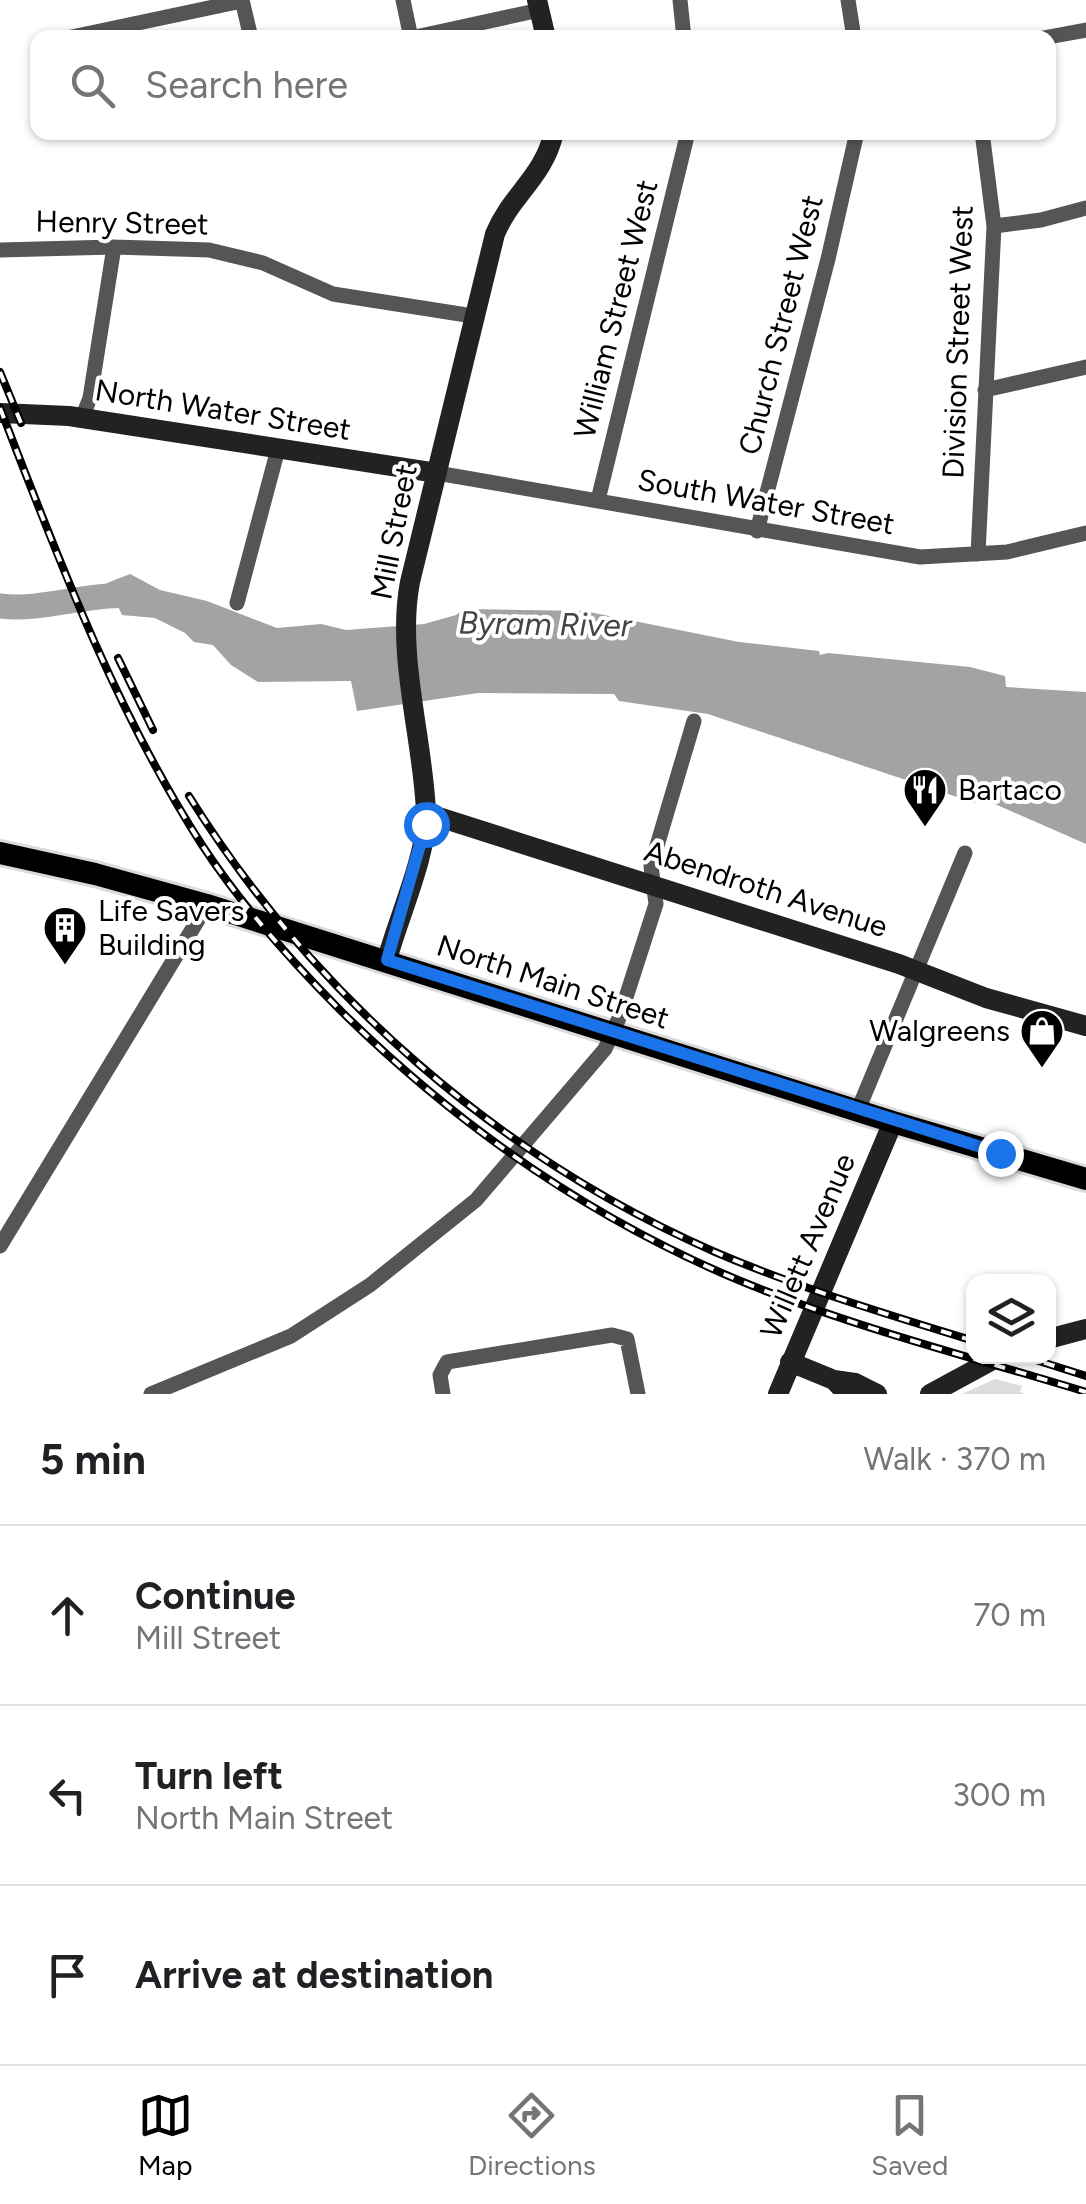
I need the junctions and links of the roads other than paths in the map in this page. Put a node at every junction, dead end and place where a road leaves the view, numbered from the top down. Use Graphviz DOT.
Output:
graph roads {
  1 [pos="242,0"];
  2 [pos="404,0"];
  3 [pos="680,0"];
  4 [pos="848,0"];
  5 [pos="539,5"];
  6 [pos="103,30"];
  7 [pos="249,30"];
  8 [pos="410,30"];
  9 [pos="442,30"];
  10 [pos="544,30"];
  11 [pos="683,30"];
  12 [pos="853,30"];
  13 [pos="1086,30"];
  14 [pos="1056,36"];
  15 [pos="551,140"];
  16 [pos="686,140"];
  17 [pos="855,140"];
  18 [pos="983,140"];
  19 [pos="1086,208"];
  20 [pos="994,226"];
  21 [pos="114,247"];
  22 [pos="0,250"];
  23 [pos="473,316"];
  24 [pos="1086,366"];
  25 [pos="985,390"];
  26 [pos="0,413"];
  27 [pos="82,418"];
  28 [pos="278,449"];
  29 [pos="436,473"];
  30 [pos="598,500"];
  31 [pos="757,531"];
  32 [pos="1086,533"];
  33 [pos="978,554"];
  34 [pos="237,604"];
  35 [pos="694,721"];
  36 [pos="426,813"];
  37 [pos="0,853"];
  38 [pos="965,853"];
  39 [pos="654,885"];
  40 [pos="206,905"];
  41 [pos="387,960"];
  42 [pos="918,970"];
  43 [pos="1086,1026"];
  44 [pos="613,1032"];
  45 [pos="858,1110"];
  46 [pos="893,1122"];
  47 [pos="1086,1179"];
  48 [pos="0,1246"];
  49 [pos="1086,1329"];
  50 [pos="1056,1337"];
  51 [pos="790,1362"];
  52 [pos="985,1364"];
  53 [pos="840,1387"];
  54 [pos="151,1394"];
  55 [pos="443,1394"];
  56 [pos="638,1394"];
  57 [pos="778,1394"];
  58 [pos="877,1394"];
  59 [pos="930,1394"];
  1 -- 6 [label="street"];
  1 -- 7 [label="street"];
  2 -- 8 [label="street"];
  3 -- 11 [label="street"];
  4 -- 12 [label="street"];
  5 -- 9 [label="street"];
  5 -- 10 [label="street"];
  13 -- 14 [label="street"];
  15 -- 23 [label="street, Mill Street"];
  16 -- 30 [label="street, William Street West"];
  17 -- 31 [label="street, Church Street West"];
  18 -- 20 [label="street, Division Street West"];
  19 -- 20 [label="street"];
  20 -- 25 [label="street, Division Street West"];
  21 -- 22 [label="street, Henry Street"];
  21 -- 23 [label="street, Henry Street"];
  21 -- 27 [label="street"];
  23 -- 29 [label="street, Mill Street"];
  24 -- 25 [label="street"];
  25 -- 33 [label="street, Division Street West"];
  26 -- 27 [label="street, North Water Street"];
  27 -- 28 [label="street, North Water Street"];
  28 -- 29 [label="street, North Water Street"];
  28 -- 34 [label="street"];
  29 -- 30 [label="street, South Water Street"];
  29 -- 36 [label="street, Mill Street"];
  30 -- 31 [label="street, South Water Street"];
  31 -- 33 [label="street, South Water Street"];
  32 -- 33 [label="street, South Water Street"];
  35 -- 39 [label="street"];
  36 -- 39 [label="street, Abendroth Avenue"];
  36 -- 41 [label="street, Mill Street"];
  37 -- 40 [label="main road, North Main Street"];
  38 -- 42 [label="street"];
  39 -- 42 [label="street, Abendroth Avenue"];
  39 -- 44 [label="street"];
  40 -- 41 [label="main road, North Main Street"];
  40 -- 48 [label="street"];
  41 -- 44 [label="main road, North Main Street"];
  42 -- 43 [label="street, Abendroth Avenue"];
  42 -- 45 [label="street"];
  44 -- 45 [label="main road, North Main Street"];
  44 -- 54 [label="street"];
  45 -- 46 [label="main road, North Main Street"];
  46 -- 47 [label="main road, North Main Street"];
  46 -- 51 [label="street, Willett Avenue"];
  49 -- 50 [label="street"];
  51 -- 53 [label="street"];
  51 -- 57 [label="street, Willett Avenue"];
  52 -- 59 [label="street"];
  53 -- 58 [label="street"];
  55 -- 56 [label="street"];
}
